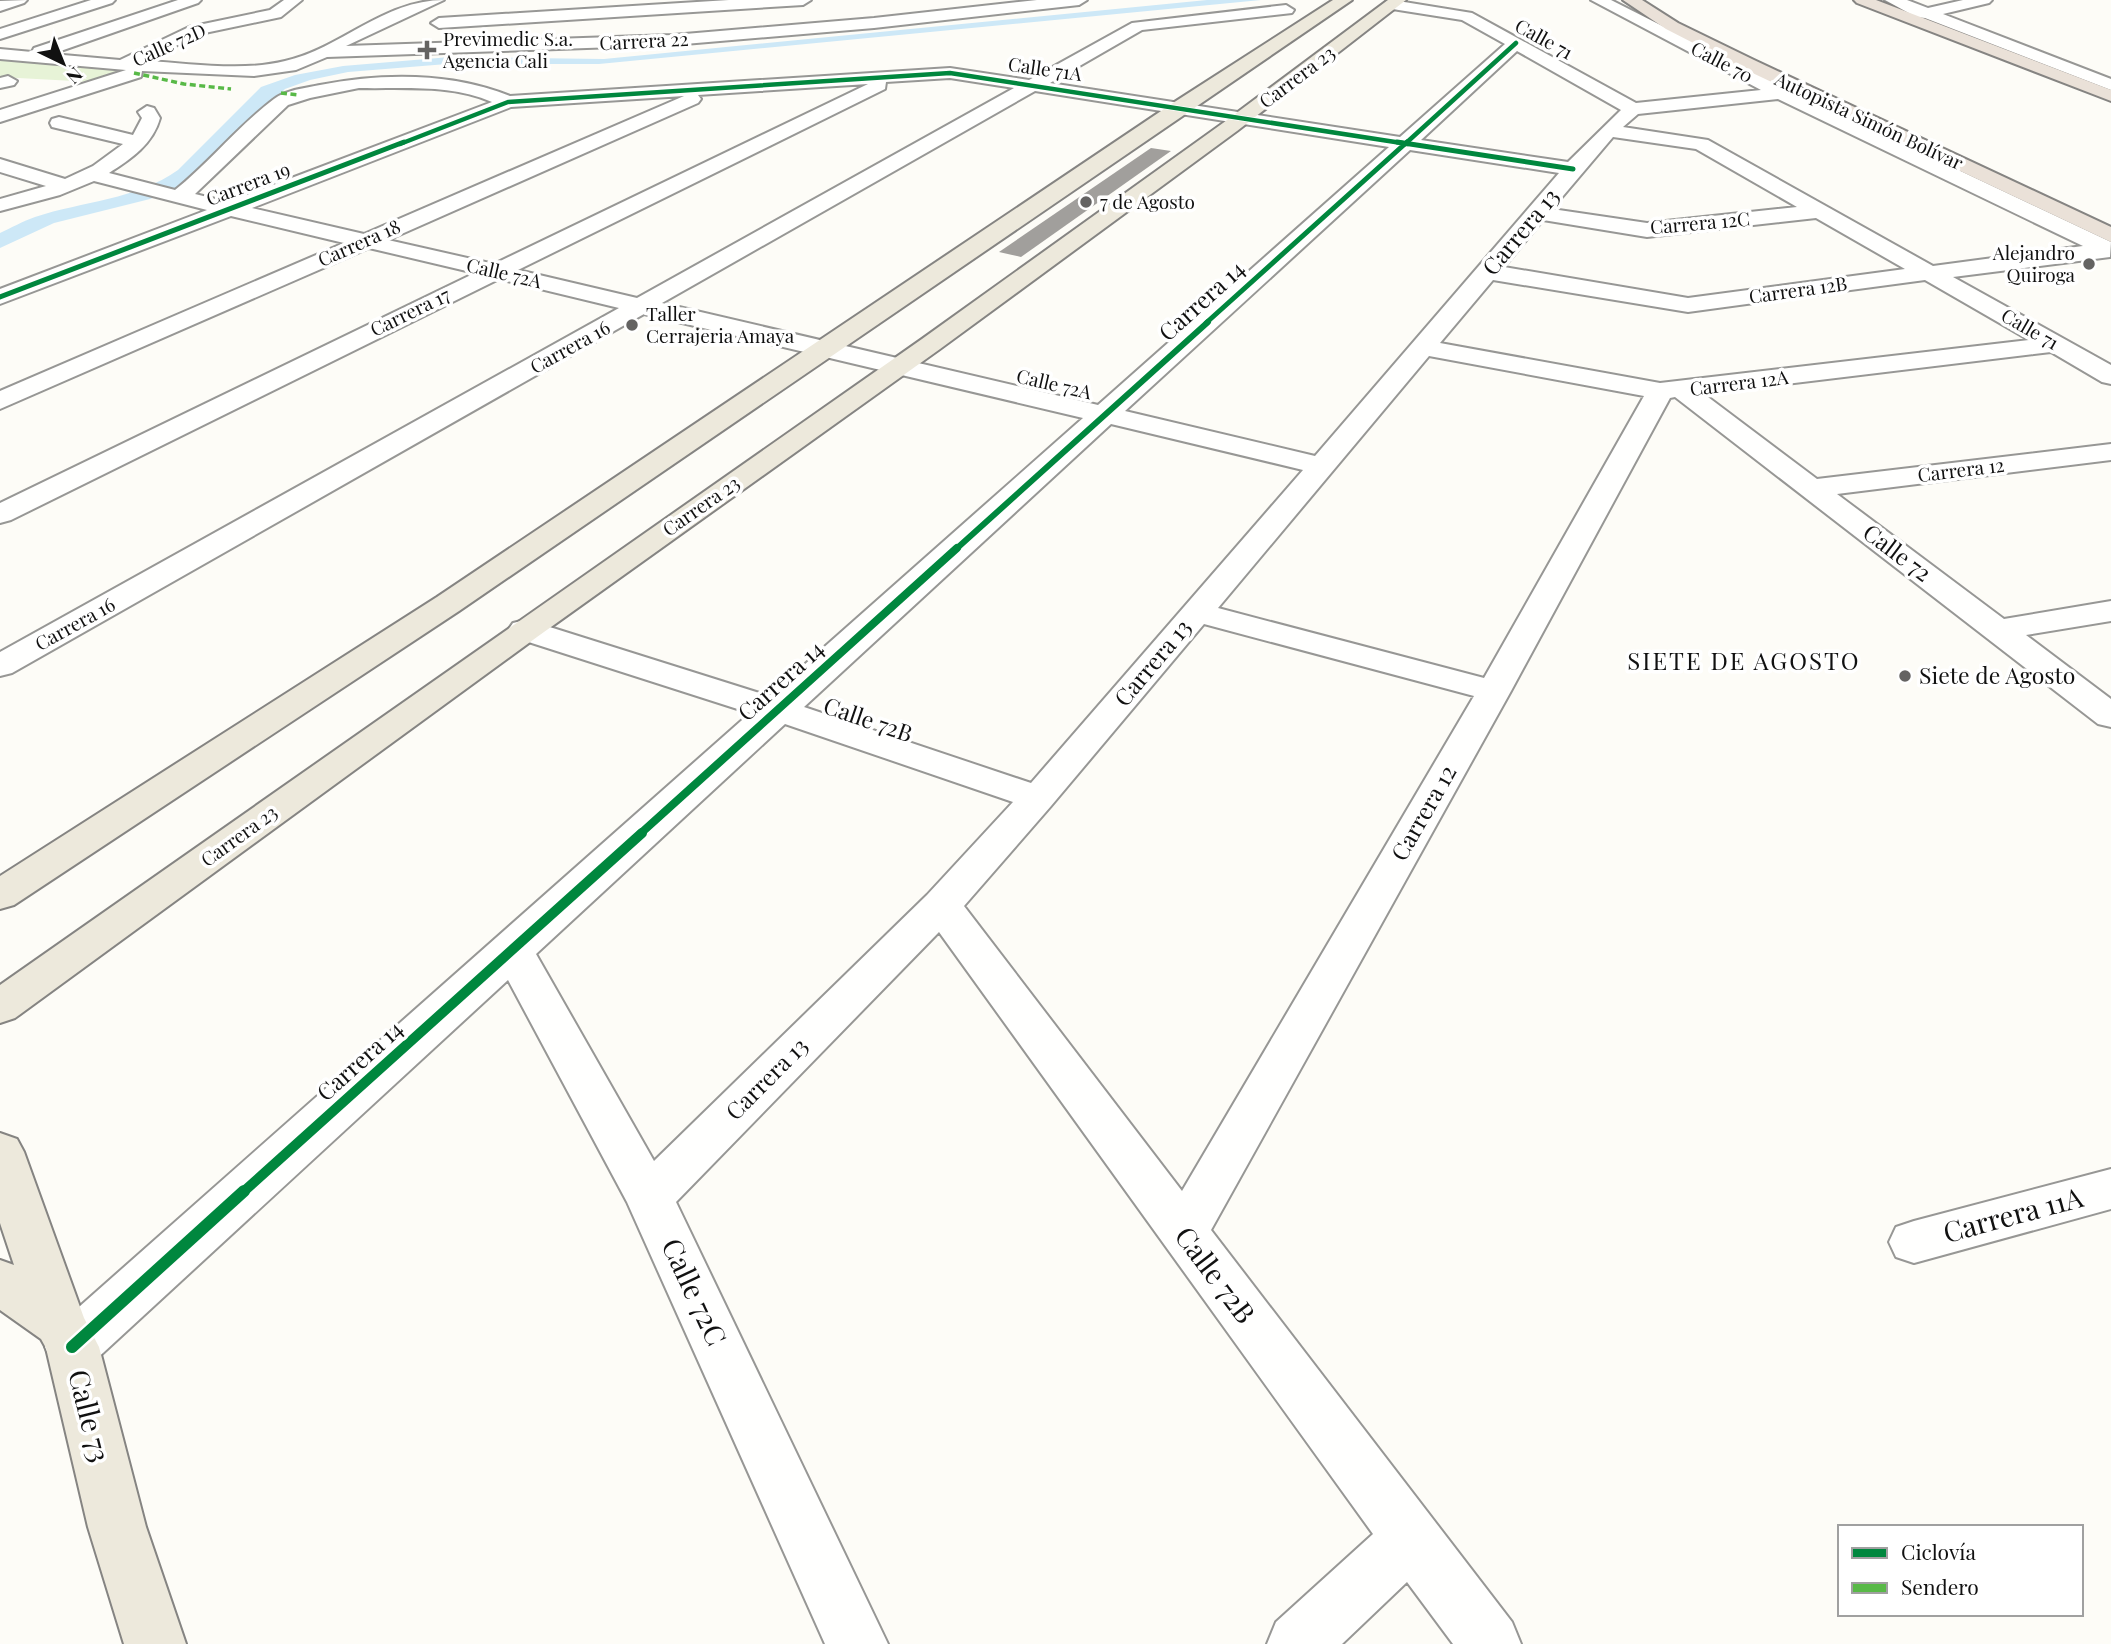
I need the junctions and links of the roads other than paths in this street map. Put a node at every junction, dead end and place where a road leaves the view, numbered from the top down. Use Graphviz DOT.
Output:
graph roads {
  1 [pos="19,0"];
  2 [pos="107,0"];
  3 [pos="193,0"];
  4 [pos="294,0"];
  5 [pos="436,0"];
  6 [pos="803,0"];
  7 [pos="1079,0"];
  8 [pos="1344,0"];
  9 [pos="1599,0"];
  10 [pos="1630,0"];
  11 [pos="1862,0"];
  12 [pos="1893,0"];
  13 [pos="1984,0"];
  14 [pos="1395,3"];
  15 [pos="0,6"];
  16 [pos="863,8"];
  17 [pos="1286,10"];
  18 [pos="1927,14"];
  19 [pos="1902,16"];
  20 [pos="874,23"];
  21 [pos="367,28"];
  22 [pos="0,34"];
  23 [pos="1516,43"];
  24 [pos="1703,47"];
  25 [pos="324,52"];
  26 [pos="0,54"];
  27 [pos="25,57"];
  28 [pos="123,65"];
  29 [pos="155,67"];
  30 [pos="897,76"];
  31 [pos="44,84"];
  32 [pos="1036,85"];
  33 [pos="2111,85"];
  34 [pos="91,87"];
  35 [pos="719,87"];
  36 [pos="1782,93"];
  37 [pos="2111,96"];
  38 [pos="508,102"];
  39 [pos="1180,107"];
  40 [pos="1633,109"];
  41 [pos="147,111"];
  42 [pos="90,113"];
  43 [pos="0,116"];
  44 [pos="1244,117"];
  45 [pos="59,123"];
  46 [pos="36,131"];
  47 [pos="1608,131"];
  48 [pos="138,142"];
  49 [pos="1406,142"];
  50 [pos="0,165"];
  51 [pos="1573,169"];
  52 [pos="94,175"];
  53 [pos="67,186"];
  54 [pos="176,195"];
  55 [pos="0,205"];
  56 [pos="232,209"];
  57 [pos="1820,211"];
  58 [pos="1538,213"];
  59 [pos="366,240"];
  60 [pos="2110,245"];
  61 [pos="495,271"];
  62 [pos="1927,271"];
  63 [pos="1489,272"];
  64 [pos="0,297"];
  65 [pos="643,306"];
  66 [pos="2056,344"];
  67 [pos="1424,348"];
  68 [pos="826,349"];
  69 [pos="900,366"];
  70 [pos="2111,376"];
  71 [pos="1671,391"];
  72 [pos="0,401"];
  73 [pos="1105,414"];
  74 [pos="2111,452"];
  75 [pos="1323,466"];
  76 [pos="1811,488"];
  77 [pos="0,514"];
  78 [pos="2111,611"];
  79 [pos="1196,612"];
  80 [pos="525,630"];
  81 [pos="1998,630"];
  82 [pos="0,666"];
  83 [pos="1494,691"];
  84 [pos="778,710"];
  85 [pos="2111,716"];
  86 [pos="1038,798"];
  87 [pos="0,895"];
  88 [pos="941,905"];
  89 [pos="512,949"];
  90 [pos="0,1007"];
  91 [pos="0,1152"];
  92 [pos="2111,1189"];
  93 [pos="649,1197"];
  94 [pos="1184,1232"];
  95 [pos="1914,1242"];
  96 [pos="38,1312"];
  97 [pos="1411,1538"];
  98 [pos="155,1644"];
  99 [pos="857,1644"];
  100 [pos="1298,1644"];
  101 [pos="1490,1644"];
  1 -- 15 [label="street"];
  2 -- 22 [label="street"];
  3 -- 27 [label="street"];
  4 -- 28 [label="street, Calle 72D"];
  5 -- 21 [label="street"];
  6 -- 21 [label="street"];
  7 -- 20 [label="street, Carrera 22"];
  8 -- 39 [label="main road, Carrera 23"];
  9 -- 24 [label="street, Calle 70"];
  10 -- 24 [label="highway"];
  11 -- 19 [label="highway"];
  12 -- 18 [label="street"];
  13 -- 18 [label="street"];
  14 -- 23 [label="street, Calle 71"];
  14 -- 44 [label="main road, Carrera 23"];
  16 -- 20 [label="street"];
  17 -- 32 [label="street, Carrera 16"];
  18 -- 19 [label="street"];
  18 -- 33 [label="street"];
  19 -- 37 [label="highway"];
  20 -- 25 [label="street, Carrera 22"];
  21 -- 25 [label="street"];
  23 -- 40 [label="street, Calle 71"];
  23 -- 49 [label="street, Carrera 14"];
  24 -- 36 [label="street, Calle 70"];
  24 -- 60 [label="highway, Autopista Simón Bolívar"];
  25 -- 29 [label="street, Carrera 22"];
  26 -- 27 [label="street, Carrera 22"];
  27 -- 28 [label="street, Carrera 22"];
  28 -- 29 [label="street, Carrera 22"];
  29 -- 34 [label="street"];
  30 -- 32 [label="street, Calle 71A"];
  30 -- 35 [label="street, Calle 71A"];
  30 -- 61 [label="street, Carrera 17"];
  31 -- 34 [label="street"];
  32 -- 39 [label="street, Calle 71A"];
  32 -- 65 [label="street, Carrera 16"];
  34 -- 43 [label="street"];
  35 -- 38 [label="street, Calle 71A"];
  35 -- 59 [label="street, Carrera 18"];
  36 -- 40 [label="street"];
  36 -- 60 [label="street, Calle 70"];
  38 -- 54 [label="street"];
  38 -- 56 [label="street, Carrera 19"];
  39 -- 44 [label="street, Calle 71A"];
  39 -- 68 [label="main road, Carrera 23"];
  40 -- 47 [label="street, Carrera 13"];
  41 -- 48 [label="street"];
  42 -- 45 [label="street"];
  44 -- 49 [label="street, Calle 71A"];
  44 -- 69 [label="main road, Carrera 23"];
  45 -- 46 [label="street"];
  45 -- 48 [label="street"];
  47 -- 51 [label="street, Carrera 13"];
  47 -- 57 [label="street, Calle 71"];
  48 -- 52 [label="street"];
  49 -- 51 [label="street, Calle 71A"];
  49 -- 73 [label="street, Carrera 14"];
  50 -- 53 [label="street"];
  51 -- 58 [label="street, Carrera 13"];
  52 -- 53 [label="street"];
  52 -- 54 [label="street, Calle 72A"];
  53 -- 55 [label="street"];
  54 -- 56 [label="street, Calle 72A"];
  56 -- 59 [label="street, Calle 72A"];
  56 -- 64 [label="street, Carrera 19"];
  57 -- 58 [label="street, Carrera 12C"];
  57 -- 62 [label="street, Calle 71"];
  58 -- 63 [label="street, Carrera 13"];
  59 -- 61 [label="street, Calle 72A"];
  59 -- 72 [label="street, Carrera 18"];
  60 -- 62 [label="street, Carrera 12B"];
  61 -- 65 [label="street, Calle 72A"];
  61 -- 77 [label="street, Carrera 17"];
  62 -- 63 [label="street, Carrera 12B"];
  62 -- 66 [label="street, Calle 71"];
  63 -- 67 [label="street, Carrera 13"];
  65 -- 68 [label="street, Calle 72A"];
  65 -- 82 [label="street, Carrera 16"];
  66 -- 70 [label="street, Calle 71"];
  66 -- 71 [label="street, Carrera 12A"];
  67 -- 71 [label="street, Carrera 12A"];
  67 -- 75 [label="street, Carrera 13"];
  68 -- 69 [label="street, Calle 72A"];
  68 -- 87 [label="main road, Carrera 23"];
  69 -- 73 [label="street, Calle 72A"];
  69 -- 80 [label="main road, Carrera 23"];
  71 -- 76 [label="street, Calle 72"];
  71 -- 83 [label="street, Carrera 12"];
  73 -- 75 [label="street, Calle 72A"];
  73 -- 84 [label="street, Carrera 14"];
  74 -- 76 [label="street, Carrera 12"];
  75 -- 79 [label="street, Carrera 13"];
  76 -- 81 [label="street, Calle 72"];
  78 -- 81 [label="street"];
  79 -- 83 [label="street"];
  79 -- 86 [label="street, Carrera 13"];
  80 -- 84 [label="street, Calle 72B"];
  80 -- 90 [label="main road, Carrera 23"];
  81 -- 85 [label="street, Calle 72"];
  83 -- 94 [label="street, Carrera 12"];
  84 -- 86 [label="street, Calle 72B"];
  84 -- 89 [label="street, Carrera 14"];
  86 -- 88 [label="street, Carrera 13"];
  88 -- 93 [label="street, Carrera 13"];
  88 -- 94 [label="street, Calle 72B"];
  89 -- 93 [label="street, Calle 72C"];
  89 -- 96 [label="street, Carrera 14"];
  91 -- 96 [label="main road, Calle 73"];
  92 -- 95 [label="street, Carrera 11A"];
  93 -- 99 [label="street, Calle 72C"];
  94 -- 97 [label="street, Calle 72B"];
  96 -- 98 [label="main road, Calle 73"];
  97 -- 100 [label="street"];
  97 -- 101 [label="street, Calle 72B"];
}
